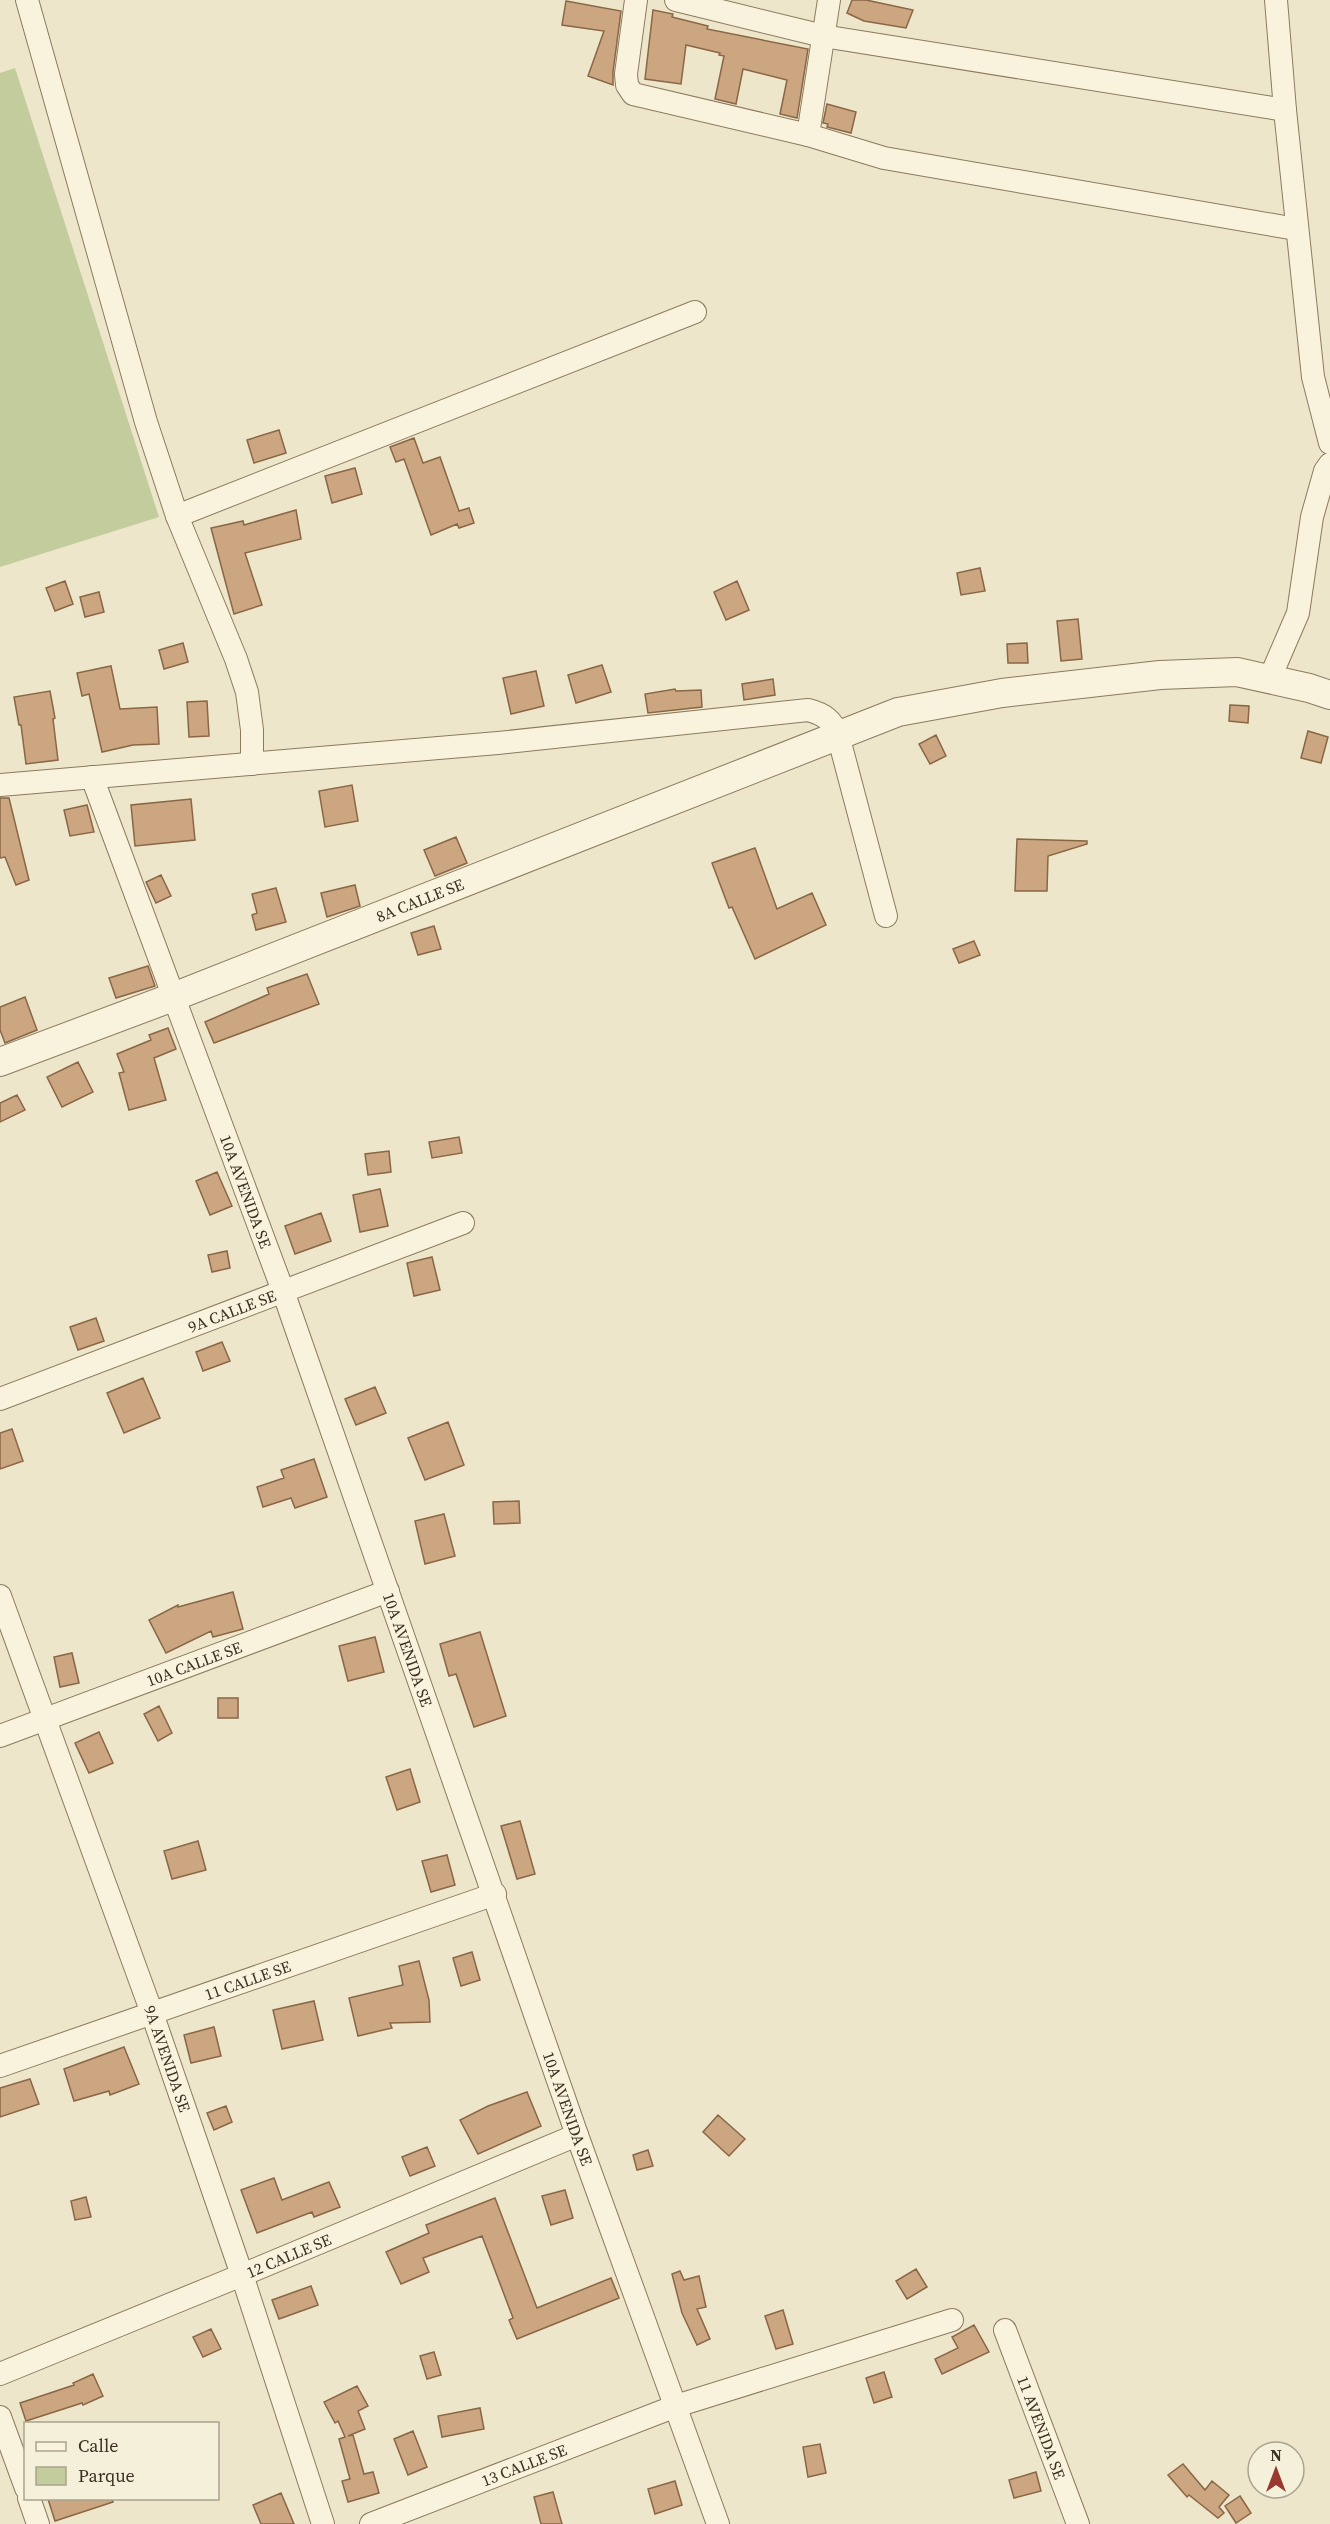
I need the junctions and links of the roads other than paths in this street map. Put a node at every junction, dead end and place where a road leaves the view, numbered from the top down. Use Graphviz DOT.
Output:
graph roads {
  1 [pos="27,0"];
  2 [pos="636,0"];
  3 [pos="676,0"];
  4 [pos="829,0"];
  5 [pos="1276,0"];
  6 [pos="824,36"];
  7 [pos="1285,110"];
  8 [pos="808,135"];
  9 [pos="1296,229"];
  10 [pos="695,312"];
  11 [pos="1330,443"];
  12 [pos="1330,464"];
  13 [pos="177,516"];
  14 [pos="1270,678"];
  15 [pos="1330,695"];
  16 [pos="838,735"];
  17 [pos="252,764"];
  18 [pos="92,777"];
  19 [pos="0,785"];
  20 [pos="886,916"];
  21 [pos="173,997"];
  22 [pos="0,1062"];
  23 [pos="464,1223"];
  24 [pos="283,1291"];
  25 [pos="0,1399"];
  26 [pos="388,1591"];
  27 [pos="0,1596"];
  28 [pos="45,1719"];
  29 [pos="0,1736"];
  30 [pos="495,1894"];
  31 [pos="152,2013"];
  32 [pos="0,2066"];
  33 [pos="577,2135"];
  34 [pos="242,2275"];
  35 [pos="952,2320"];
  36 [pos="1005,2330"];
  37 [pos="0,2374"];
  38 [pos="676,2406"];
  39 [pos="0,2417"];
  40 [pos="24,2483"];
  41 [pos="29,2500"];
  42 [pos="38,2524"];
  43 [pos="323,2524"];
  44 [pos="371,2524"];
  45 [pos="718,2524"];
  46 [pos="1077,2524"];
  1 -- 13 [label="street"];
  2 -- 8 [label="street"];
  3 -- 6 [label="street"];
  4 -- 6 [label="street"];
  5 -- 7 [label="street"];
  6 -- 7 [label="street"];
  6 -- 8 [label="street"];
  7 -- 9 [label="street"];
  8 -- 9 [label="street"];
  9 -- 11 [label="street"];
  10 -- 13 [label="street"];
  12 -- 14 [label="street"];
  13 -- 17 [label="street"];
  14 -- 15 [label="street, 8A CALLE SE"];
  14 -- 16 [label="street, 8A CALLE SE"];
  16 -- 17 [label="street"];
  16 -- 20 [label="street"];
  16 -- 21 [label="street, 8A CALLE SE"];
  17 -- 18 [label="street"];
  18 -- 19 [label="street"];
  18 -- 21 [label="street, 10A AVENIDA SE"];
  21 -- 22 [label="street, 8A CALLE SE"];
  21 -- 24 [label="street, 10A AVENIDA SE"];
  23 -- 24 [label="street, 9A CALLE SE"];
  24 -- 25 [label="street, 9A CALLE SE"];
  24 -- 26 [label="street, 10A AVENIDA SE"];
  26 -- 28 [label="street, 10A CALLE SE"];
  26 -- 30 [label="street, 10A AVENIDA SE"];
  27 -- 28 [label="street, 9A AVENIDA SE"];
  28 -- 29 [label="street, 10A CALLE SE"];
  28 -- 31 [label="street, 9A AVENIDA SE"];
  30 -- 31 [label="street, 11 CALLE SE"];
  30 -- 33 [label="street, 10A AVENIDA SE"];
  31 -- 32 [label="street, 11 CALLE SE"];
  31 -- 34 [label="street, 9A AVENIDA SE"];
  33 -- 34 [label="street, 12 CALLE SE"];
  33 -- 38 [label="street, 10A AVENIDA SE"];
  34 -- 37 [label="street, 12 CALLE SE"];
  34 -- 43 [label="street, 9A AVENIDA SE"];
  35 -- 38 [label="street, 13 CALLE SE"];
  36 -- 46 [label="street, 11 AVENIDA SE"];
  38 -- 44 [label="street, 13 CALLE SE"];
  38 -- 45 [label="street, 10A AVENIDA SE"];
  39 -- 40 [label="street"];
  41 -- 42 [label="street"];
}
